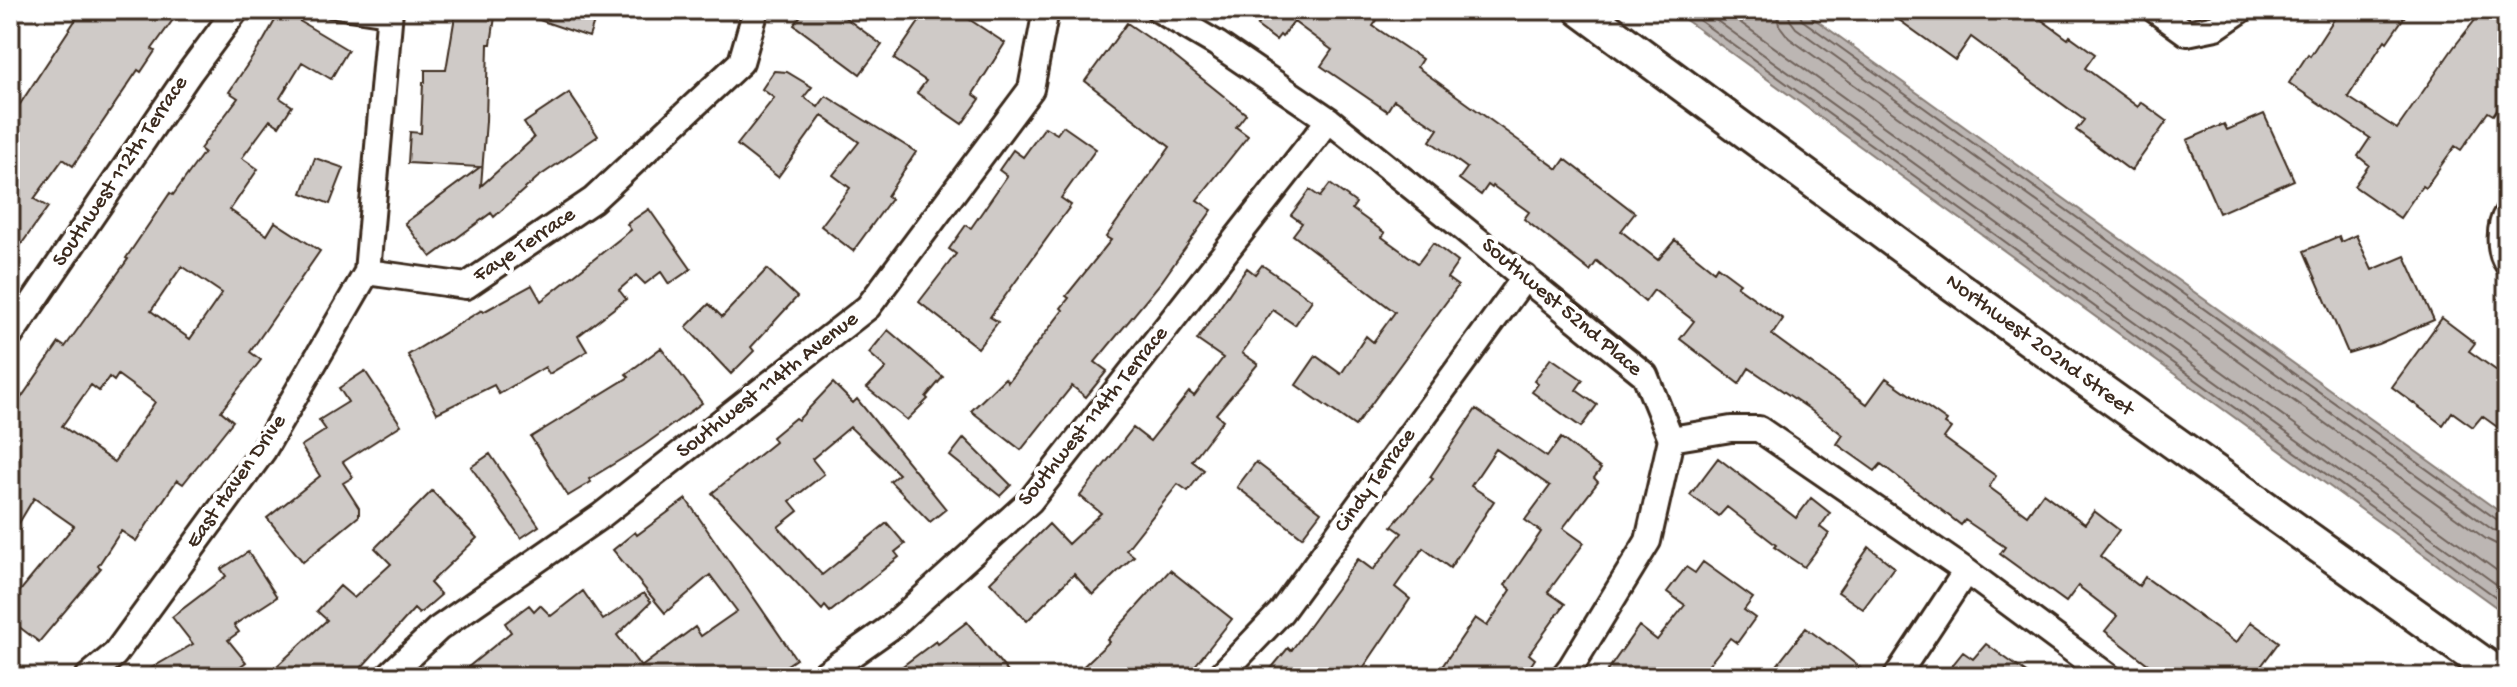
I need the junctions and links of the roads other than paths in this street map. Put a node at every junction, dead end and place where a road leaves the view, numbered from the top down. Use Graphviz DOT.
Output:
graph roads {
  1 [pos="236,10"];
  2 [pos="330,10"];
  3 [pos="756,10"];
  4 [pos="1046,10"];
  5 [pos="1159,10"];
  6 [pos="1581,10"];
  7 [pos="2155,10"];
  8 [pos="2241,10"];
  9 [pos="389,14"];
  10 [pos="1329,120"];
  11 [pos="2507,213"];
  12 [pos="2504,259"];
  13 [pos="367,272"];
  14 [pos="1525,277"];
  15 [pos="10,336"];
  16 [pos="1671,439"];
  17 [pos="1966,571"];
  18 [pos="88,677"];
  19 [pos="387,677"];
  20 [pos="820,677"];
  21 [pos="1219,677"];
  22 [pos="1563,677"];
  23 [pos="1896,677"];
  24 [pos="2109,677"];
  25 [pos="2502,677"];
  1 -- 15 [label="street, Southwest 112th Terrace"];
  2 -- 9 [label="lane"];
  3 -- 13 [label="street, Faye Terrace"];
  4 -- 19 [label="street, Southwest 114th Avenue"];
  5 -- 10 [label="street, Southwest 52nd Place"];
  6 -- 25 [label="street, Northwest 202nd Street"];
  7 -- 8 [label="street"];
  9 -- 13 [label="street"];
  10 -- 14 [label="street, Southwest 52nd Place"];
  10 -- 20 [label="street, Southwest 114th Terrace"];
  11 -- 12 [label="street"];
  13 -- 18 [label="street, East Haven Drive"];
  14 -- 16 [label="street, Southwest 52nd Place"];
  14 -- 21 [label="street, Cindy Terrace"];
  16 -- 17 [label="street"];
  16 -- 22 [label="street"];
  17 -- 23 [label="street"];
  17 -- 24 [label="street"];
}
